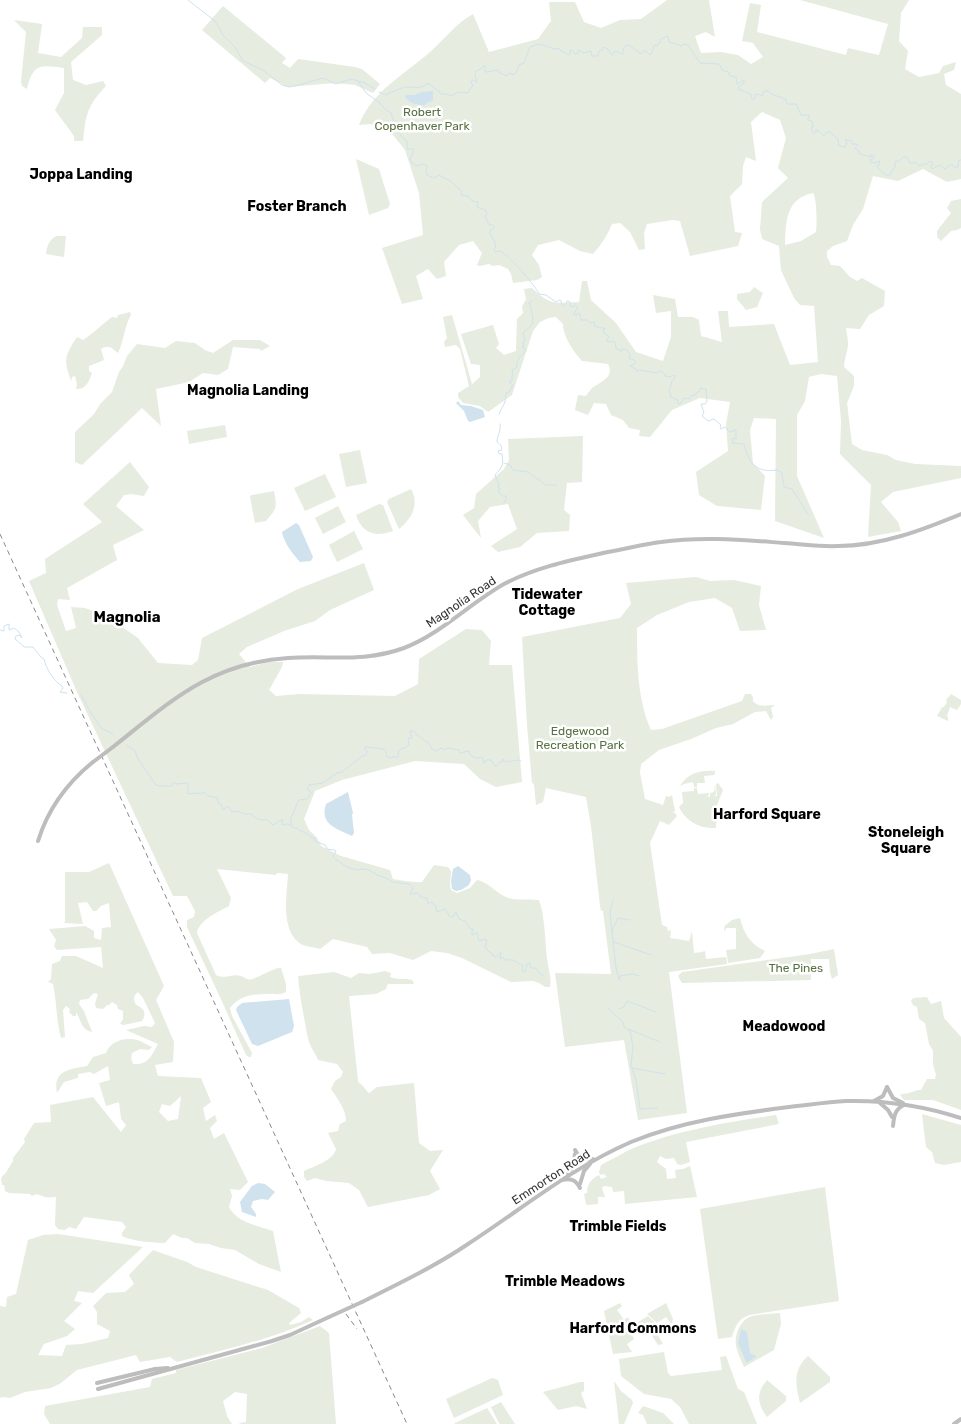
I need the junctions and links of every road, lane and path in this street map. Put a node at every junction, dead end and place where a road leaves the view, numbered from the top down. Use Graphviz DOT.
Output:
graph roads {
  1 [pos="961,514"];
  2 [pos="38,841"];
  3 [pos="876,1101"];
  4 [pos="908,1105"];
  5 [pos="892,1117"];
  6 [pos="961,1118"];
  7 [pos="893,1126"];
  8 [pos="597,1158"];
  9 [pos="592,1162"];
  10 [pos="565,1177"];
  11 [pos="560,1181"];
  12 [pos="113,1382"];
  13 [pos="97,1383"];
  14 [pos="98,1389"];
  15 [pos="961,1418"];
  16 [pos="954,1424"];
  1 -- 2 [label="main road, Magnolia Road, bridge"];
  3 -- 4 [label="main road, Emmorton Road"];
  3 -- 4 [label="main road"];
  3 -- 5 [label="main road"];
  3 -- 8 [label="main road, Emmorton Road"];
  4 -- 6 [label="main road, Emmorton Road"];
  4 -- 7 [label="main road"];
  8 -- 9 [label="main road, Emmorton Road"];
  8 -- 10 [label="main road"];
  9 -- 10 [label="main road, Emmorton Road"];
  9 -- 11 [label="main road"];
  10 -- 11 [label="main road, Emmorton Road"];
  11 -- 12 [label="main road, Emmorton Road, bridge"];
  12 -- 13 [label="main road, Emmorton Road"];
  12 -- 14 [label="main road, Emmorton Road"];
  15 -- 16 [label="main road"];
}
